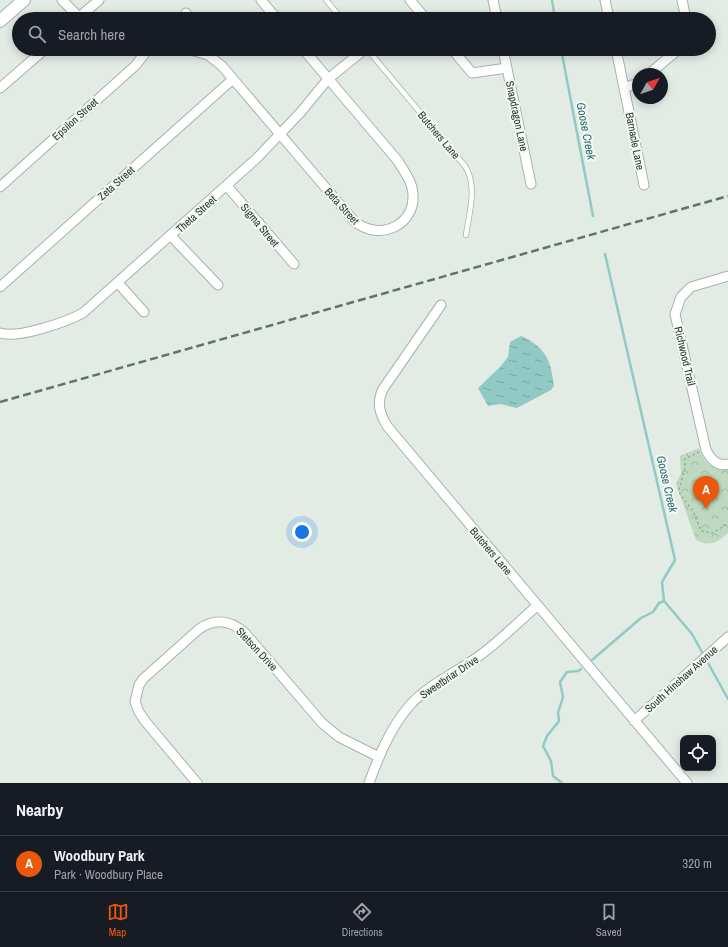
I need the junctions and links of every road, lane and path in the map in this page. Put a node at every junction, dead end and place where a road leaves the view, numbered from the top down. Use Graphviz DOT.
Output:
graph roads {
  1 [pos="24,0"];
  2 [pos="62,0"];
  3 [pos="99,0"];
  4 [pos="261,0"];
  5 [pos="326,0"];
  6 [pos="410,0"];
  7 [pos="493,0"];
  8 [pos="605,0"];
  9 [pos="682,0"];
  10 [pos="73,12"];
  11 [pos="86,12"];
  12 [pos="271,12"];
  13 [pos="336,12"];
  14 [pos="420,12"];
  15 [pos="496,12"];
  16 [pos="608,12"];
  17 [pos="685,12"];
  18 [pos="0,21"];
  19 [pos="37,56"];
  20 [pos="143,56"];
  21 [pos="209,56"];
  22 [pos="309,56"];
  23 [pos="357,56"];
  24 [pos="372,56"];
  25 [pos="458,56"];
  26 [pos="504,56"];
  27 [pos="617,56"];
  28 [pos="671,56"];
  29 [pos="507,68"];
  30 [pos="656,68"];
  31 [pos="233,79"];
  32 [pos="328,79"];
  33 [pos="632,85"];
  34 [pos="0,88"];
  35 [pos="624,88"];
  36 [pos="281,135"];
  37 [pos="531,184"];
  38 [pos="644,185"];
  39 [pos="227,186"];
  40 [pos="0,187"];
  41 [pos="466,235"];
  42 [pos="171,236"];
  43 [pos="294,264"];
  44 [pos="728,276"];
  45 [pos="118,283"];
  46 [pos="218,285"];
  47 [pos="0,287"];
  48 [pos="441,305"];
  49 [pos="144,312"];
  50 [pos="0,333"];
  51 [pos="706,450"];
  52 [pos="728,464"];
  53 [pos="728,523"];
  54 [pos="537,606"];
  55 [pos="728,637"];
  56 [pos="634,721"];
  57 [pos="379,757"];
  58 [pos="197,783"];
  59 [pos="369,783"];
  60 [pos="687,783"];
  1 -- 18 [label="street"];
  2 -- 10 [label="street"];
  3 -- 11 [label="street"];
  4 -- 12 [label="street"];
  5 -- 13 [label="lane"];
  6 -- 14 [label="street"];
  7 -- 15 [label="street"];
  8 -- 16 [label="street"];
  9 -- 17 [label="street"];
  19 -- 34 [label="street"];
  20 -- 40 [label="street, Epsilon Street"];
  21 -- 31 [label="street, Beta Street"];
  22 -- 32 [label="street, Beta Street"];
  23 -- 32 [label="street, Theta Street"];
  24 -- 41 [label="lane, Butchers Lane"];
  25 -- 29 [label="street"];
  26 -- 29 [label="street, Snapdragon Lane"];
  27 -- 35 [label="street, Barnacle Lane"];
  28 -- 30 [label="street"];
  29 -- 37 [label="street, Snapdragon Lane"];
  31 -- 36 [label="street, Beta Street"];
  31 -- 47 [label="street, Zeta Street"];
  32 -- 36 [label="street, Theta Street"];
  32 -- 36 [label="street, Beta Street"];
  33 -- 35 [label="street"];
  35 -- 38 [label="street, Barnacle Lane"];
  36 -- 39 [label="street, Theta Street"];
  39 -- 42 [label="street, Theta Street"];
  39 -- 43 [label="street, Sigma Street"];
  42 -- 45 [label="street, Theta Street"];
  42 -- 46 [label="street"];
  44 -- 51 [label="street, Richwood Trail"];
  45 -- 49 [label="street"];
  45 -- 50 [label="street, Theta Street"];
  48 -- 54 [label="street, Butchers Lane"];
  51 -- 52 [label="street, Richwood Trail"];
  51 -- 53 [label="path"];
  54 -- 56 [label="street, Butchers Lane"];
  54 -- 57 [label="street, Sweetbriar Drive"];
  55 -- 56 [label="street, South Hinshaw Avenue"];
  56 -- 60 [label="street, Butchers Lane"];
  57 -- 58 [label="street, Stetson Drive"];
  57 -- 59 [label="street, Sweetbriar Drive"];
}
